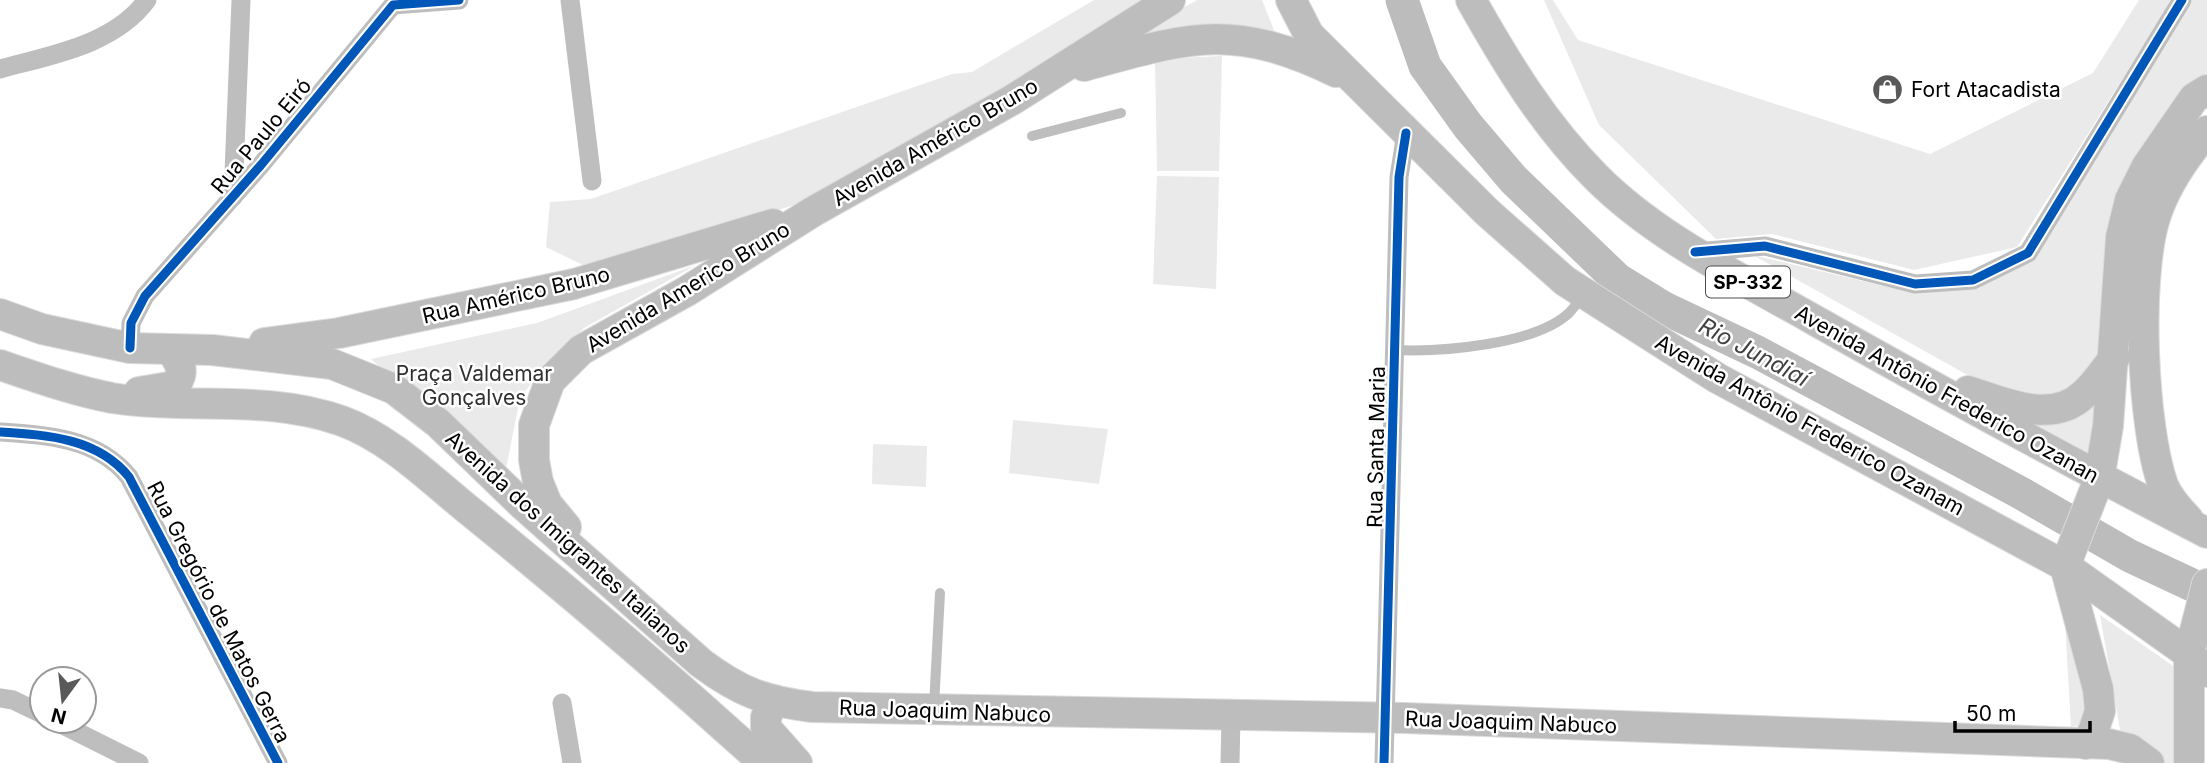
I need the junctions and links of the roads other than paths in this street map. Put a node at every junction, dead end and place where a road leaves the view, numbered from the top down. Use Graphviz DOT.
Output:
graph roads {
  1 [pos="147,0"];
  2 [pos="241,0"];
  3 [pos="459,0"];
  4 [pos="570,0"];
  5 [pos="1170,0"];
  6 [pos="1291,0"];
  7 [pos="1471,0"];
  8 [pos="2182,0"];
  9 [pos="0,69"];
  10 [pos="1056,73"];
  11 [pos="1356,82"];
  12 [pos="2207,90"];
  13 [pos="1121,113"];
  14 [pos="2207,131"];
  15 [pos="1406,133"];
  16 [pos="1032,136"];
  17 [pos="592,181"];
  18 [pos="233,197"];
  19 [pos="814,211"];
  20 [pos="1695,252"];
  21 [pos="1584,294"];
  22 [pos="0,314"];
  23 [pos="2131,328"];
  24 [pos="130,348"];
  25 [pos="212,350"];
  26 [pos="1395,350"];
  27 [pos="172,351"];
  28 [pos="2115,357"];
  29 [pos="0,365"];
  30 [pos="1903,370"];
  31 [pos="111,398"];
  32 [pos="0,432"];
  33 [pos="2095,492"];
  34 [pos="2201,530"];
  35 [pos="582,554"];
  36 [pos="2067,562"];
  37 [pos="2207,584"];
  38 [pos="940,593"];
  39 [pos="2198,663"];
  40 [pos="686,693"];
  41 [pos="0,698"];
  42 [pos="765,700"];
  43 [pos="562,703"];
  44 [pos="28,707"];
  45 [pos="812,707"];
  46 [pos="934,710"];
  47 [pos="1231,717"];
  48 [pos="1385,718"];
  49 [pos="83,735"];
  50 [pos="2085,744"];
  51 [pos="139,763"];
  52 [pos="278,763"];
  53 [pos="572,763"];
  54 [pos="764,763"];
  55 [pos="797,763"];
  56 [pos="1230,763"];
  57 [pos="1384,763"];
  58 [pos="2149,763"];
  59 [pos="2189,763"];
  1 -- 9 [label="street"];
  2 -- 18 [label="street"];
  3 -- 18 [label="street, Rua Paulo Eiró"];
  4 -- 17 [label="street"];
  5 -- 10 [label="main road"];
  6 -- 11 [label="main road, Avenida Antônio Frederico Ozanam"];
  7 -- 20 [label="main road, Avenida Antônio Frederico Ozanan / SP-332"];
  8 -- 20 [label="street"];
  10 -- 11 [label="main road"];
  10 -- 19 [label="main road, Avenida Américo Bruno"];
  11 -- 15 [label="main road, Avenida Antônio Frederico Ozanam"];
  12 -- 23 [label="main road"];
  13 -- 16 [label="lane"];
  14 -- 23 [label="main road"];
  15 -- 21 [label="main road, Avenida Antônio Frederico Ozanam"];
  15 -- 26 [label="street, Rua Santa Maria"];
  18 -- 24 [label="street, Rua Paulo Eiró"];
  19 -- 25 [label="main road, Rua Américo Bruno"];
  19 -- 35 [label="main road, Avenida Americo Bruno"];
  20 -- 30 [label="main road, Avenida Antônio Frederico Ozanan / SP-332"];
  21 -- 26 [label="lane"];
  21 -- 36 [label="main road, Avenida Antônio Frederico Ozanam"];
  22 -- 24 [label="main road, Avenida dos Imigrantes Italianos"];
  23 -- 28 [label="main road"];
  23 -- 34 [label="main road"];
  24 -- 27 [label="main road, Avenida dos Imigrantes Italianos"];
  25 -- 27 [label="main road, Avenida dos Imigrantes Italianos"];
  25 -- 35 [label="main road, Avenida dos Imigrantes Italianos"];
  26 -- 48 [label="street, Rua Santa Maria"];
  27 -- 31 [label="main road"];
  28 -- 30 [label="main road"];
  28 -- 33 [label="main road"];
  29 -- 31 [label="main road, Avenida dos Imigrantes Italianos"];
  30 -- 33 [label="main road, Avenida Antônio Frederico Ozanan / SP-332"];
  31 -- 40 [label="main road, Avenida dos Imigrantes Italianos"];
  32 -- 52 [label="street, Rua Gregório de Matos Gerra"];
  33 -- 34 [label="main road, Avenida Antônio Frederico Ozanan / SP-332"];
  33 -- 36 [label="main road"];
  35 -- 42 [label="main road, Avenida dos Imigrantes Italianos"];
  36 -- 39 [label="main road, Avenida Antônio Frederico Ozanam"];
  36 -- 50 [label="main road"];
  37 -- 39 [label="main road"];
  38 -- 46 [label="lane"];
  39 -- 59 [label="main road"];
  40 -- 42 [label="main road"];
  40 -- 54 [label="main road, Avenida dos Imigrantes Italianos"];
  41 -- 44 [label="street"];
  42 -- 45 [label="main road, Avenida dos Imigrantes Italianos"];
  42 -- 55 [label="main road"];
  43 -- 53 [label="street"];
  45 -- 46 [label="main road, Rua Joaquim Nabuco"];
  46 -- 47 [label="main road, Rua Joaquim Nabuco"];
  47 -- 48 [label="main road, Rua Joaquim Nabuco"];
  47 -- 56 [label="street"];
  48 -- 50 [label="main road, Rua Joaquim Nabuco"];
  48 -- 57 [label="street, Rua Santa Maria"];
  49 -- 51 [label="street"];
  50 -- 58 [label="main road, Rua Joaquim Nabuco"];
}
